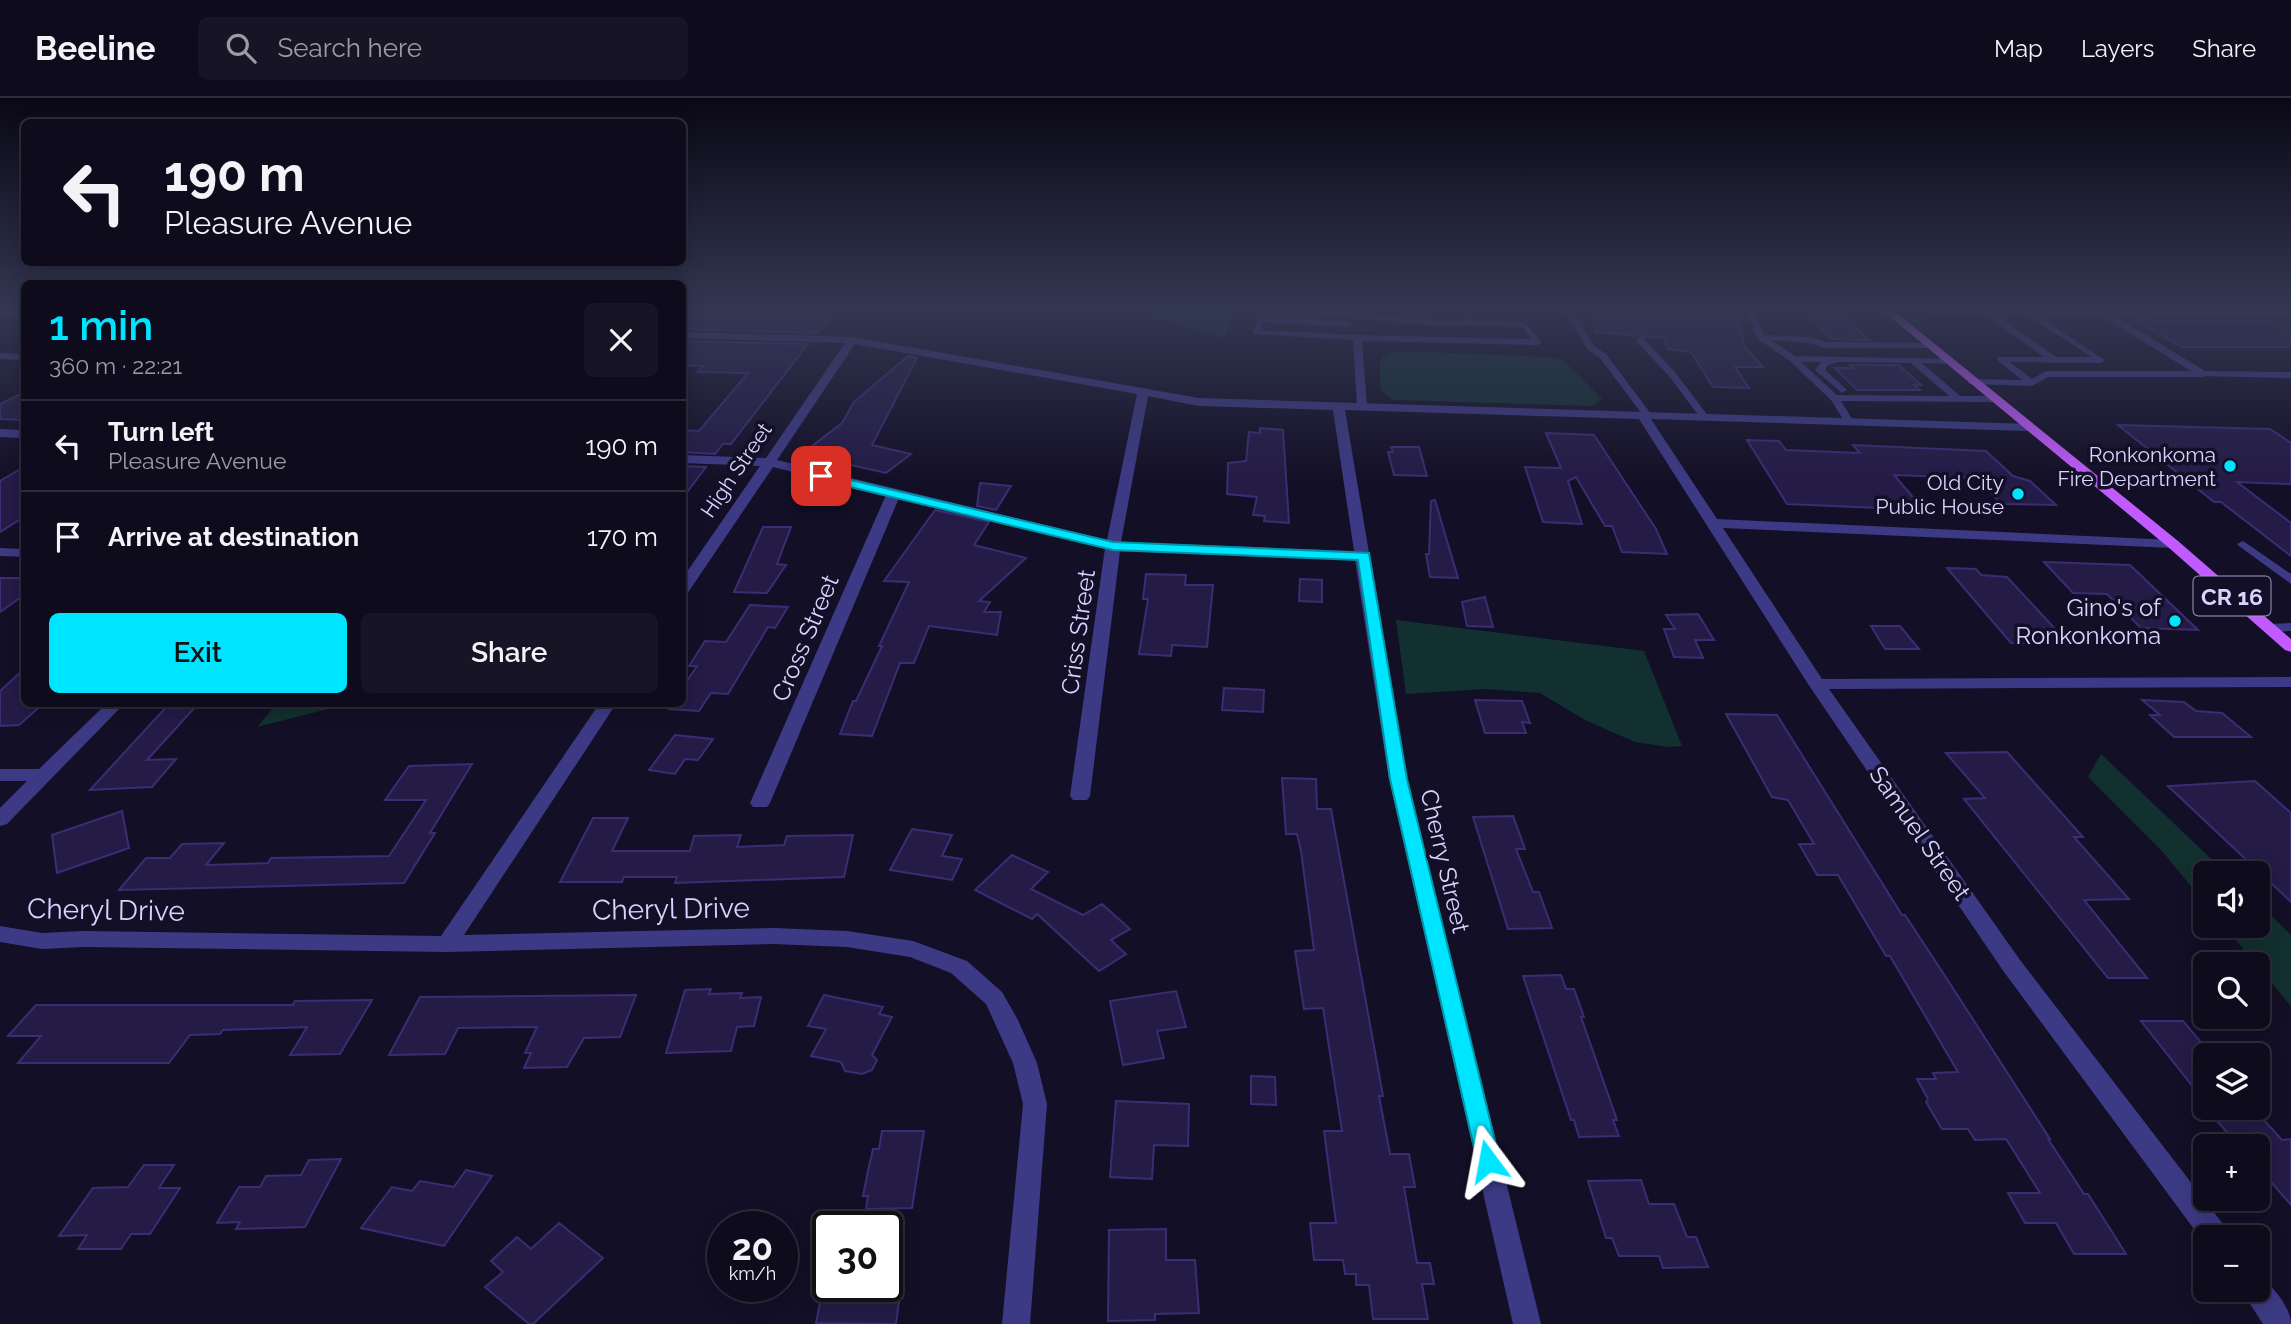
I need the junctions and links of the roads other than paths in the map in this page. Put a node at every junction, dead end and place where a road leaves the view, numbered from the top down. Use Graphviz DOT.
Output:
graph roads {
  1 [pos="833,367"];
  2 [pos="1004,367"];
  3 [pos="1357,367"];
  4 [pos="1611,367"];
  5 [pos="1666,367"];
  6 [pos="1802,367"];
  7 [pos="1822,367"];
  8 [pos="1921,367"];
  9 [pos="1955,367"];
  10 [pos="2012,367"];
  11 [pos="2064,367"];
  12 [pos="2113,367"];
  13 [pos="2192,367"];
  14 [pos="2074,374"];
  15 [pos="2124,374"];
  16 [pos="2203,374"];
  17 [pos="2291,375"];
  18 [pos="1973,382"];
  19 [pos="2032,383"];
  20 [pos="1143,392"];
  21 [pos="1835,398"];
  22 [pos="1942,399"];
  23 [pos="1958,399"];
  24 [pos="1994,399"];
  25 [pos="1338,406"];
  26 [pos="1362,407"];
  27 [pos="1645,416"];
  28 [pos="1705,418"];
  29 [pos="1849,422"];
  30 [pos="2027,427"];
  31 [pos="0,433"];
  32 [pos="21,434"];
  33 [pos="686,459"];
  34 [pos="768,462"];
  35 [pos="894,493"];
  36 [pos="1714,523"];
  37 [pos="2173,544"];
  38 [pos="2243,544"];
  39 [pos="1113,546"];
  40 [pos="0,552"];
  41 [pos="21,553"];
  42 [pos="1364,556"];
  43 [pos="2291,580"];
  44 [pos="686,585"];
  45 [pos="2291,627"];
  46 [pos="2269,628"];
  47 [pos="2291,647"];
  48 [pos="2291,682"];
  49 [pos="1817,684"];
  50 [pos="112,707"];
  51 [pos="605,707"];
  52 [pos="0,775"];
  53 [pos="44,775"];
  54 [pos="1080,796"];
  55 [pos="760,803"];
  56 [pos="0,819"];
  57 [pos="0,934"];
  58 [pos="447,944"];
  59 [pos="2207,1225"];
  60 [pos="2264,1302"];
  61 [pos="1016,1324"];
  62 [pos="1527,1324"];
  63 [pos="2281,1324"];
  1 -- 34 [label="street, High Street"];
  2 -- 20 [label="street"];
  3 -- 26 [label="lane"];
  4 -- 27 [label="lane"];
  5 -- 28 [label="lane"];
  6 -- 21 [label="lane"];
  7 -- 22 [label="lane"];
  8 -- 23 [label="lane"];
  9 -- 18 [label="main road, CR 16"];
  10 -- 19 [label="lane"];
  11 -- 14 [label="lane"];
  12 -- 15 [label="lane"];
  13 -- 16 [label="street"];
  14 -- 15 [label="lane"];
  14 -- 19 [label="lane"];
  15 -- 16 [label="lane"];
  16 -- 17 [label="street"];
  18 -- 19 [label="lane"];
  18 -- 24 [label="main road, CR 16"];
  20 -- 25 [label="street"];
  20 -- 39 [label="street, Criss Street"];
  21 -- 22 [label="lane"];
  21 -- 29 [label="lane"];
  22 -- 23 [label="lane"];
  23 -- 24 [label="lane"];
  24 -- 30 [label="main road, CR 16"];
  25 -- 26 [label="street"];
  25 -- 42 [label="street, Cherry Street"];
  26 -- 27 [label="street"];
  27 -- 28 [label="street"];
  27 -- 36 [label="street, Samuel Street"];
  28 -- 29 [label="street"];
  29 -- 30 [label="street"];
  30 -- 37 [label="main road, CR 16"];
  31 -- 32 [label="street"];
  33 -- 34 [label="street"];
  34 -- 35 [label="street"];
  34 -- 44 [label="street, High Street"];
  35 -- 39 [label="street"];
  35 -- 55 [label="street, Cross Street"];
  36 -- 37 [label="street"];
  36 -- 49 [label="street, Samuel Street"];
  37 -- 46 [label="main road, CR 16"];
  38 -- 43 [label="lane"];
  39 -- 42 [label="street"];
  39 -- 54 [label="street, Criss Street"];
  40 -- 41 [label="street"];
  42 -- 62 [label="street, Cherry Street"];
  45 -- 46 [label="lane"];
  46 -- 47 [label="main road, CR 16"];
  48 -- 49 [label="street"];
  49 -- 59 [label="street, Samuel Street"];
  50 -- 53 [label="street"];
  51 -- 58 [label="street"];
  52 -- 53 [label="street"];
  53 -- 56 [label="street"];
  57 -- 58 [label="street, Cheryl Drive"];
  58 -- 61 [label="street, Cheryl Drive"];
  60 -- 63 [label="street"];
}
